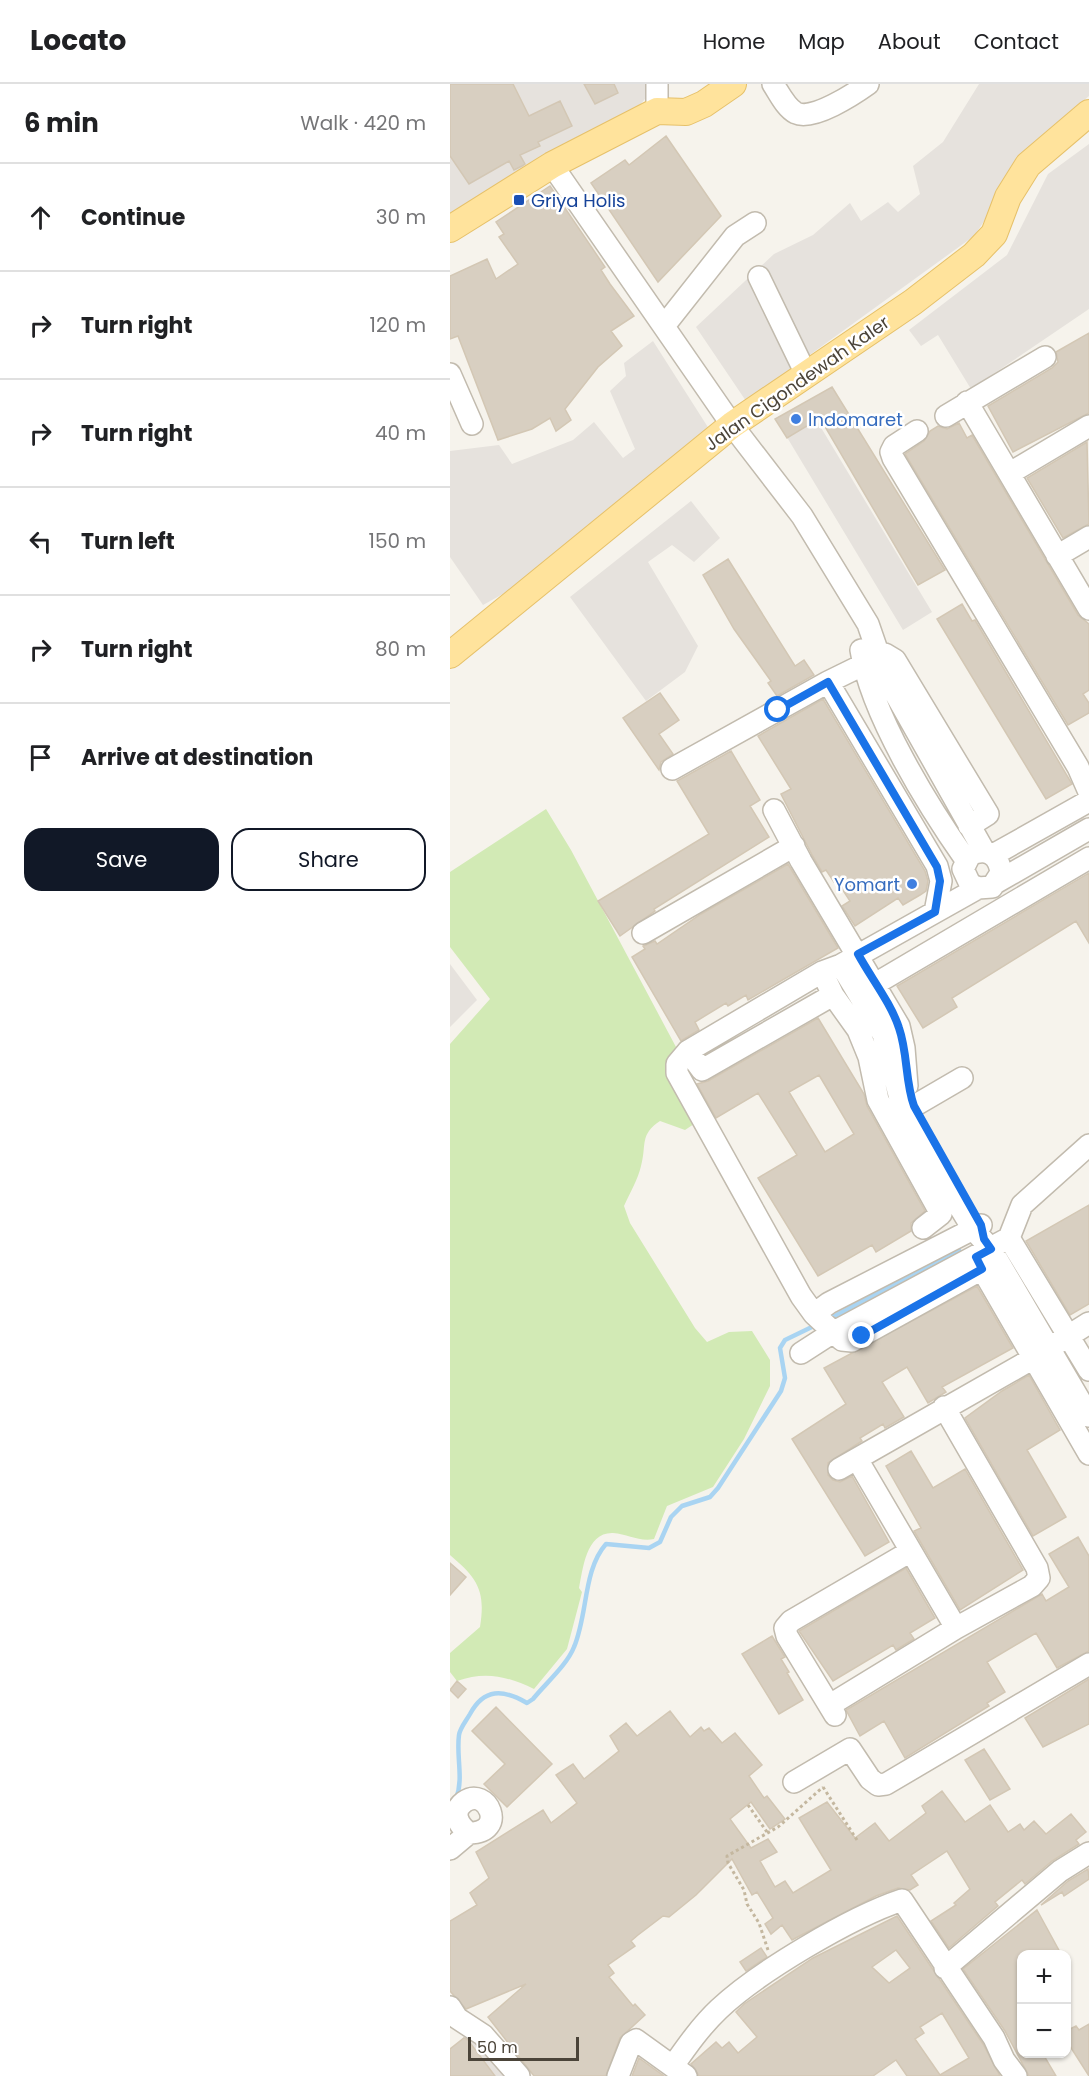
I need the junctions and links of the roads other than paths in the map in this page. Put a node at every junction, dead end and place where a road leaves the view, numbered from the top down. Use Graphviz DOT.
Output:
graph roads {
  1 [pos="657,84"];
  2 [pos="733,84"];
  3 [pos="773,84"];
  4 [pos="868,84"];
  5 [pos="657,111"];
  6 [pos="1089,113"];
  7 [pos="552,165"];
  8 [pos="755,222"];
  9 [pos="450,229"];
  10 [pos="759,277"];
  11 [pos="664,326"];
  12 [pos="1045,357"];
  13 [pos="450,374"];
  14 [pos="806,374"];
  15 [pos="968,402"];
  16 [pos="946,416"];
  17 [pos="472,424"];
  18 [pos="732,425"];
  19 [pos="1089,426"];
  20 [pos="917,431"];
  21 [pos="1010,473"];
  22 [pos="1089,537"];
  23 [pos="1057,556"];
  24 [pos="1089,609"];
  25 [pos="450,655"];
  26 [pos="870,660"];
  27 [pos="828,682"];
  28 [pos="672,769"];
  29 [pos="1089,792"];
  30 [pos="1089,801"];
  31 [pos="774,810"];
  32 [pos="1089,829"];
  33 [pos="952,840"];
  34 [pos="794,846"];
  35 [pos="929,855"];
  36 [pos="981,855"];
  37 [pos="1089,858"];
  38 [pos="989,886"];
  39 [pos="1004,908"];
  40 [pos="935,912"];
  41 [pos="644,933"];
  42 [pos="849,959"];
  43 [pos="893,973"];
  44 [pos="874,984"];
  45 [pos="833,995"];
  46 [pos="688,1051"];
  47 [pos="962,1078"];
  48 [pos="914,1106"];
  49 [pos="1089,1144"];
  50 [pos="923,1228"];
  51 [pos="985,1244"];
  52 [pos="822,1323"];
  53 [pos="1089,1323"];
  54 [pos="1068,1337"];
  55 [pos="801,1353"];
  56 [pos="1040,1354"];
  57 [pos="1089,1370"];
  58 [pos="944,1407"];
  59 [pos="1089,1416"];
  60 [pos="1089,1454"];
  61 [pos="911,1551"];
  62 [pos="956,1628"];
  63 [pos="1089,1664"];
  64 [pos="794,1782"];
  65 [pos="469,1833"];
  66 [pos="450,1849"];
  67 [pos="1089,1852"];
  68 [pos="945,1968"];
  69 [pos="452,2018"];
  70 [pos="679,2071"];
  71 [pos="519,2076"];
  72 [pos="618,2076"];
  73 [pos="1016,2076"];
  1 -- 5 [label="street"];
  2 -- 5 [label="main road"];
  3 -- 4 [label="street"];
  5 -- 7 [label="main road"];
  6 -- 14 [label="main road, Jalan Cigondewah Kaler"];
  7 -- 9 [label="main road"];
  7 -- 11 [label="street"];
  8 -- 11 [label="street"];
  10 -- 14 [label="street"];
  11 -- 18 [label="street"];
  12 -- 15 [label="street"];
  13 -- 17 [label="street"];
  14 -- 18 [label="main road, Jalan Cigondewah Kaler"];
  15 -- 16 [label="street"];
  15 -- 21 [label="street"];
  18 -- 25 [label="main road, Jalan Cigondewah Kaler"];
  18 -- 26 [label="street"];
  19 -- 21 [label="street"];
  20 -- 29 [label="street"];
  21 -- 23 [label="street"];
  22 -- 23 [label="street"];
  23 -- 24 [label="street"];
  26 -- 27 [label="street"];
  26 -- 33 [label="street"];
  26 -- 36 [label="street"];
  27 -- 28 [label="street"];
  27 -- 35 [label="street"];
  30 -- 36 [label="street"];
  31 -- 34 [label="street"];
  32 -- 38 [label="street"];
  33 -- 35 [label="street"];
  33 -- 36 [label="street"];
  34 -- 41 [label="street"];
  34 -- 42 [label="street"];
  35 -- 40 [label="street"];
  36 -- 38 [label="street"];
  36 -- 38 [label="street"];
  37 -- 39 [label="street"];
  38 -- 39 [label="street"];
  38 -- 40 [label="street"];
  39 -- 43 [label="street"];
  40 -- 42 [label="street"];
  42 -- 43 [label="street"];
  42 -- 44 [label="street"];
  42 -- 45 [label="street"];
  42 -- 46 [label="street"];
  42 -- 51 [label="street"];
  43 -- 44 [label="street"];
  44 -- 48 [label="street"];
  45 -- 46 [label="street"];
  45 -- 50 [label="street"];
  46 -- 52 [label="street"];
  47 -- 48 [label="street"];
  48 -- 51 [label="street"];
  49 -- 51 [label="street"];
  51 -- 52 [label="street"];
  51 -- 52 [label="street"];
  51 -- 54 [label="street"];
  51 -- 56 [label="street"];
  52 -- 55 [label="street"];
  53 -- 54 [label="street"];
  54 -- 56 [label="street"];
  54 -- 57 [label="street"];
  56 -- 58 [label="street"];
  56 -- 59 [label="street"];
  56 -- 60 [label="street"];
  58 -- 61 [label="street"];
  58 -- 62 [label="street"];
  61 -- 62 [label="street"];
  61 -- 62 [label="street"];
  63 -- 64 [label="street"];
  65 -- 66 [label="street"];
  67 -- 68 [label="street"];
  68 -- 70 [label="street"];
  68 -- 73 [label="street"];
  69 -- 71 [label="street"];
  70 -- 72 [label="street"];
}
